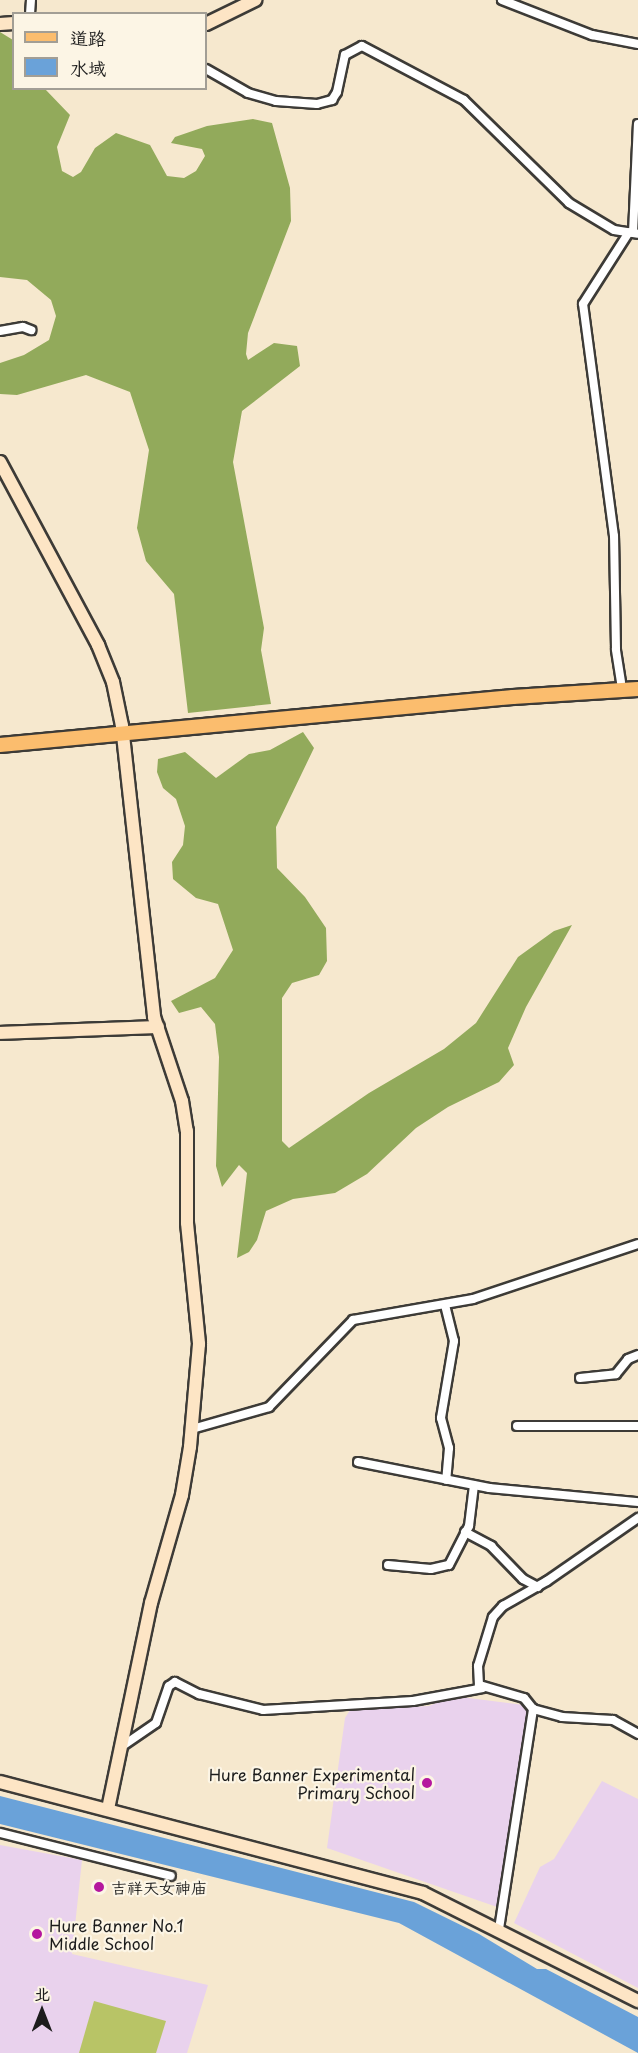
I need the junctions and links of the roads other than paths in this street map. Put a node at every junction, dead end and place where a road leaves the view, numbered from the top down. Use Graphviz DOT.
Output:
graph roads {
  1 [pos="255,0"];
  2 [pos="502,0"];
  3 [pos="207,24"];
  4 [pos="638,44"];
  5 [pos="207,70"];
  6 [pos="638,124"];
  7 [pos="633,233"];
  8 [pos="31,330"];
  9 [pos="0,331"];
  10 [pos="0,462"];
  11 [pos="638,681"];
  12 [pos="621,682"];
  13 [pos="638,689"];
  14 [pos="122,730"];
  15 [pos="0,736"];
  16 [pos="0,745"];
  17 [pos="158,1028"];
  18 [pos="0,1033"];
  19 [pos="638,1244"];
  20 [pos="445,1305"];
  21 [pos="638,1355"];
  22 [pos="580,1378"];
  23 [pos="517,1426"];
  24 [pos="638,1426"];
  25 [pos="192,1429"];
  26 [pos="358,1462"];
  27 [pos="446,1480"];
  28 [pos="474,1485"];
  29 [pos="638,1502"];
  30 [pos="638,1518"];
  31 [pos="465,1532"];
  32 [pos="388,1565"];
  33 [pos="538,1587"];
  34 [pos="483,1688"];
  35 [pos="533,1709"];
  36 [pos="638,1734"];
  37 [pos="121,1747"];
  38 [pos="0,1782"];
  39 [pos="108,1809"];
  40 [pos="0,1833"];
  41 [pos="171,1876"];
  42 [pos="499,1929"];
  43 [pos="638,2001"];
  1 -- 3 [label="street"];
  2 -- 4 [label="street"];
  5 -- 7 [label="street"];
  6 -- 7 [label="street"];
  7 -- 12 [label="street"];
  8 -- 9 [label="street"];
  10 -- 14 [label="street"];
  11 -- 12 [label="main road"];
  12 -- 14 [label="main road"];
  13 -- 14 [label="main road"];
  14 -- 15 [label="main road"];
  14 -- 16 [label="main road"];
  14 -- 17 [label="street"];
  17 -- 18 [label="street"];
  17 -- 25 [label="street"];
  19 -- 20 [label="street"];
  20 -- 25 [label="street"];
  20 -- 27 [label="street"];
  21 -- 22 [label="street"];
  23 -- 24 [label="street"];
  25 -- 37 [label="street"];
  26 -- 27 [label="street"];
  27 -- 28 [label="street"];
  28 -- 29 [label="street"];
  28 -- 31 [label="street"];
  30 -- 33 [label="street"];
  31 -- 32 [label="street"];
  31 -- 33 [label="street"];
  33 -- 34 [label="street"];
  34 -- 35 [label="street"];
  34 -- 37 [label="street"];
  35 -- 36 [label="street"];
  35 -- 42 [label="street"];
  37 -- 39 [label="street"];
  38 -- 39 [label="street"];
  39 -- 42 [label="street"];
  40 -- 41 [label="street"];
  42 -- 43 [label="street"];
}
